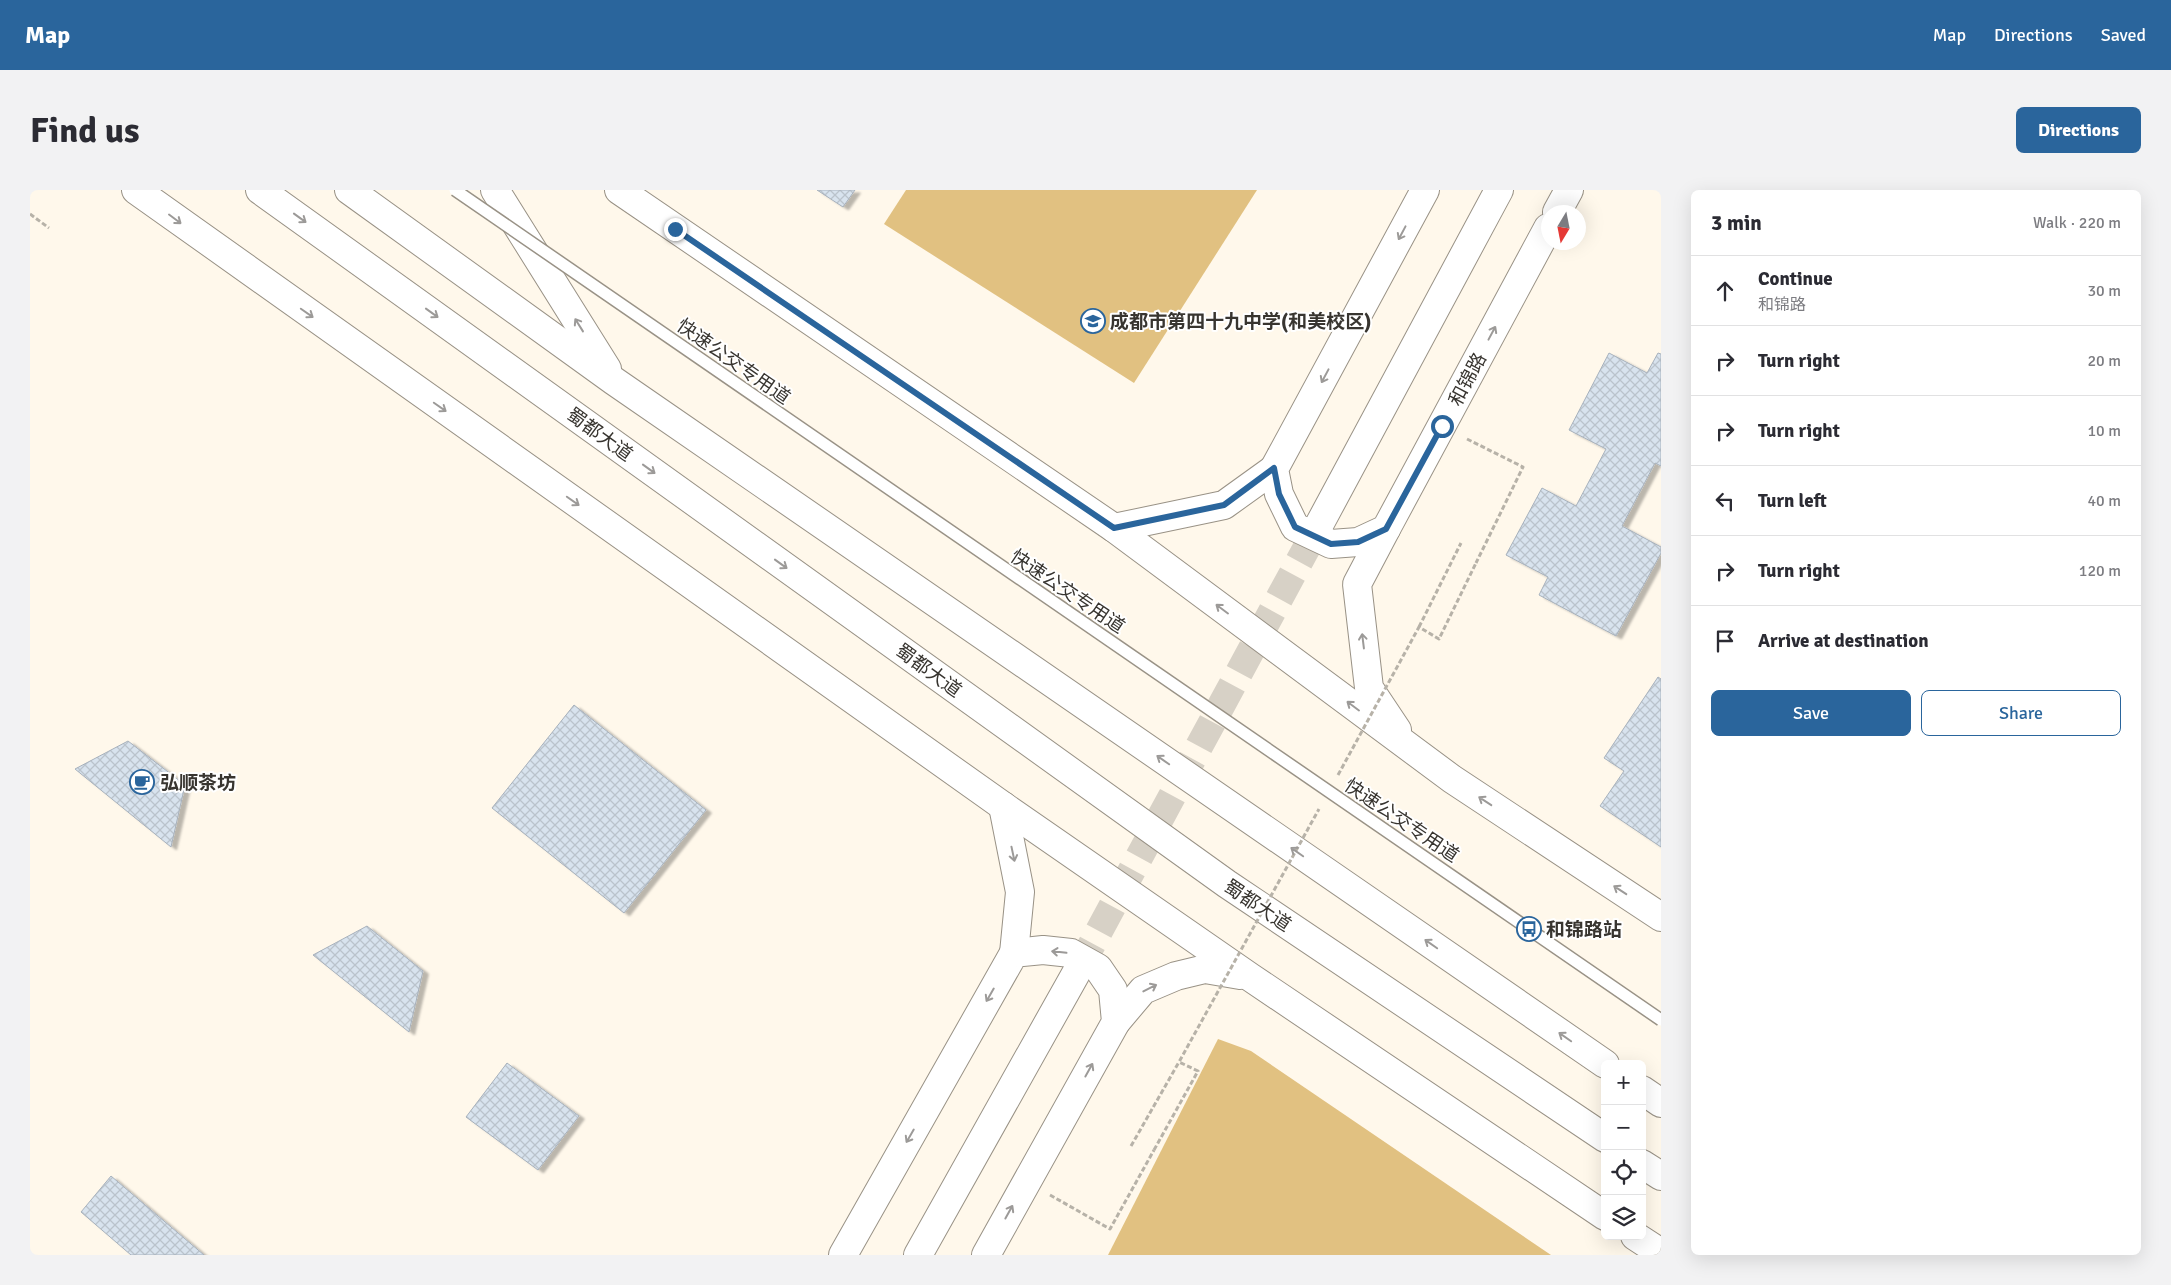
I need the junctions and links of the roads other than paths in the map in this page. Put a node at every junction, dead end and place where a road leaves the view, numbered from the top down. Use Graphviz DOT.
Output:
graph roads {
  1 [pos="136,190"];
  2 [pos="260,190"];
  3 [pos="350,190"];
  4 [pos="455,190"];
  5 [pos="495,190"];
  6 [pos="619,190"];
  7 [pos="1425,190"];
  8 [pos="1499,190"];
  9 [pos="1569,190"];
  10 [pos="1561,205"];
  11 [pos="1541,241"];
  12 [pos="614,381"];
  13 [pos="1274,468"];
  14 [pos="1319,525"];
  15 [pos="1114,528"];
  16 [pos="1386,529"];
  17 [pos="1408,748"];
  18 [pos="1003,806"];
  19 [pos="1661,917"];
  20 [pos="1014,953"];
  21 [pos="1079,968"];
  22 [pos="1250,977"];
  23 [pos="1661,1020"];
  24 [pos="1116,1022"];
  25 [pos="1601,1061"];
  26 [pos="1646,1093"];
  27 [pos="1661,1103"];
  28 [pos="1601,1135"];
  29 [pos="1646,1167"];
  30 [pos="1661,1176"];
  31 [pos="1601,1213"];
  32 [pos="1642,1240"];
  33 [pos="1661,1253"];
  34 [pos="843,1255"];
  35 [pos="918,1255"];
  36 [pos="986,1255"];
  1 -- 18 [label="main road, one-way"];
  2 -- 28 [label="main road, 蜀都大道, one-way"];
  3 -- 12 [label="main road"];
  4 -- 23 [label="lane, 快速公交专用道, bridge"];
  12 -- 5 [label="main road, one-way"];
  6 -- 15 [label="main road"];
  7 -- 13 [label="main road, one-way"];
  8 -- 14 [label="main road"];
  9 -- 10 [label="main road"];
  16 -- 11 [label="main road, 和锦路, one-way"];
  25 -- 12 [label="main road, one-way"];
  13 -- 15 [label="main road"];
  13 -- 16 [label="main road"];
  17 -- 15 [label="main road, one-way"];
  17 -- 16 [label="main road, 和锦路, one-way"];
  19 -- 17 [label="main road, one-way"];
  18 -- 20 [label="main road, one-way"];
  18 -- 22 [label="main road"];
  24 -- 20 [label="main road, one-way"];
  20 -- 34 [label="main road, one-way"];
  21 -- 35 [label="main road"];
  24 -- 22 [label="main road, one-way"];
  22 -- 31 [label="main road"];
  36 -- 24 [label="main road, one-way"];
  26 -- 27 [label="main road"];
  29 -- 30 [label="main road"];
  32 -- 33 [label="main road"];
}
